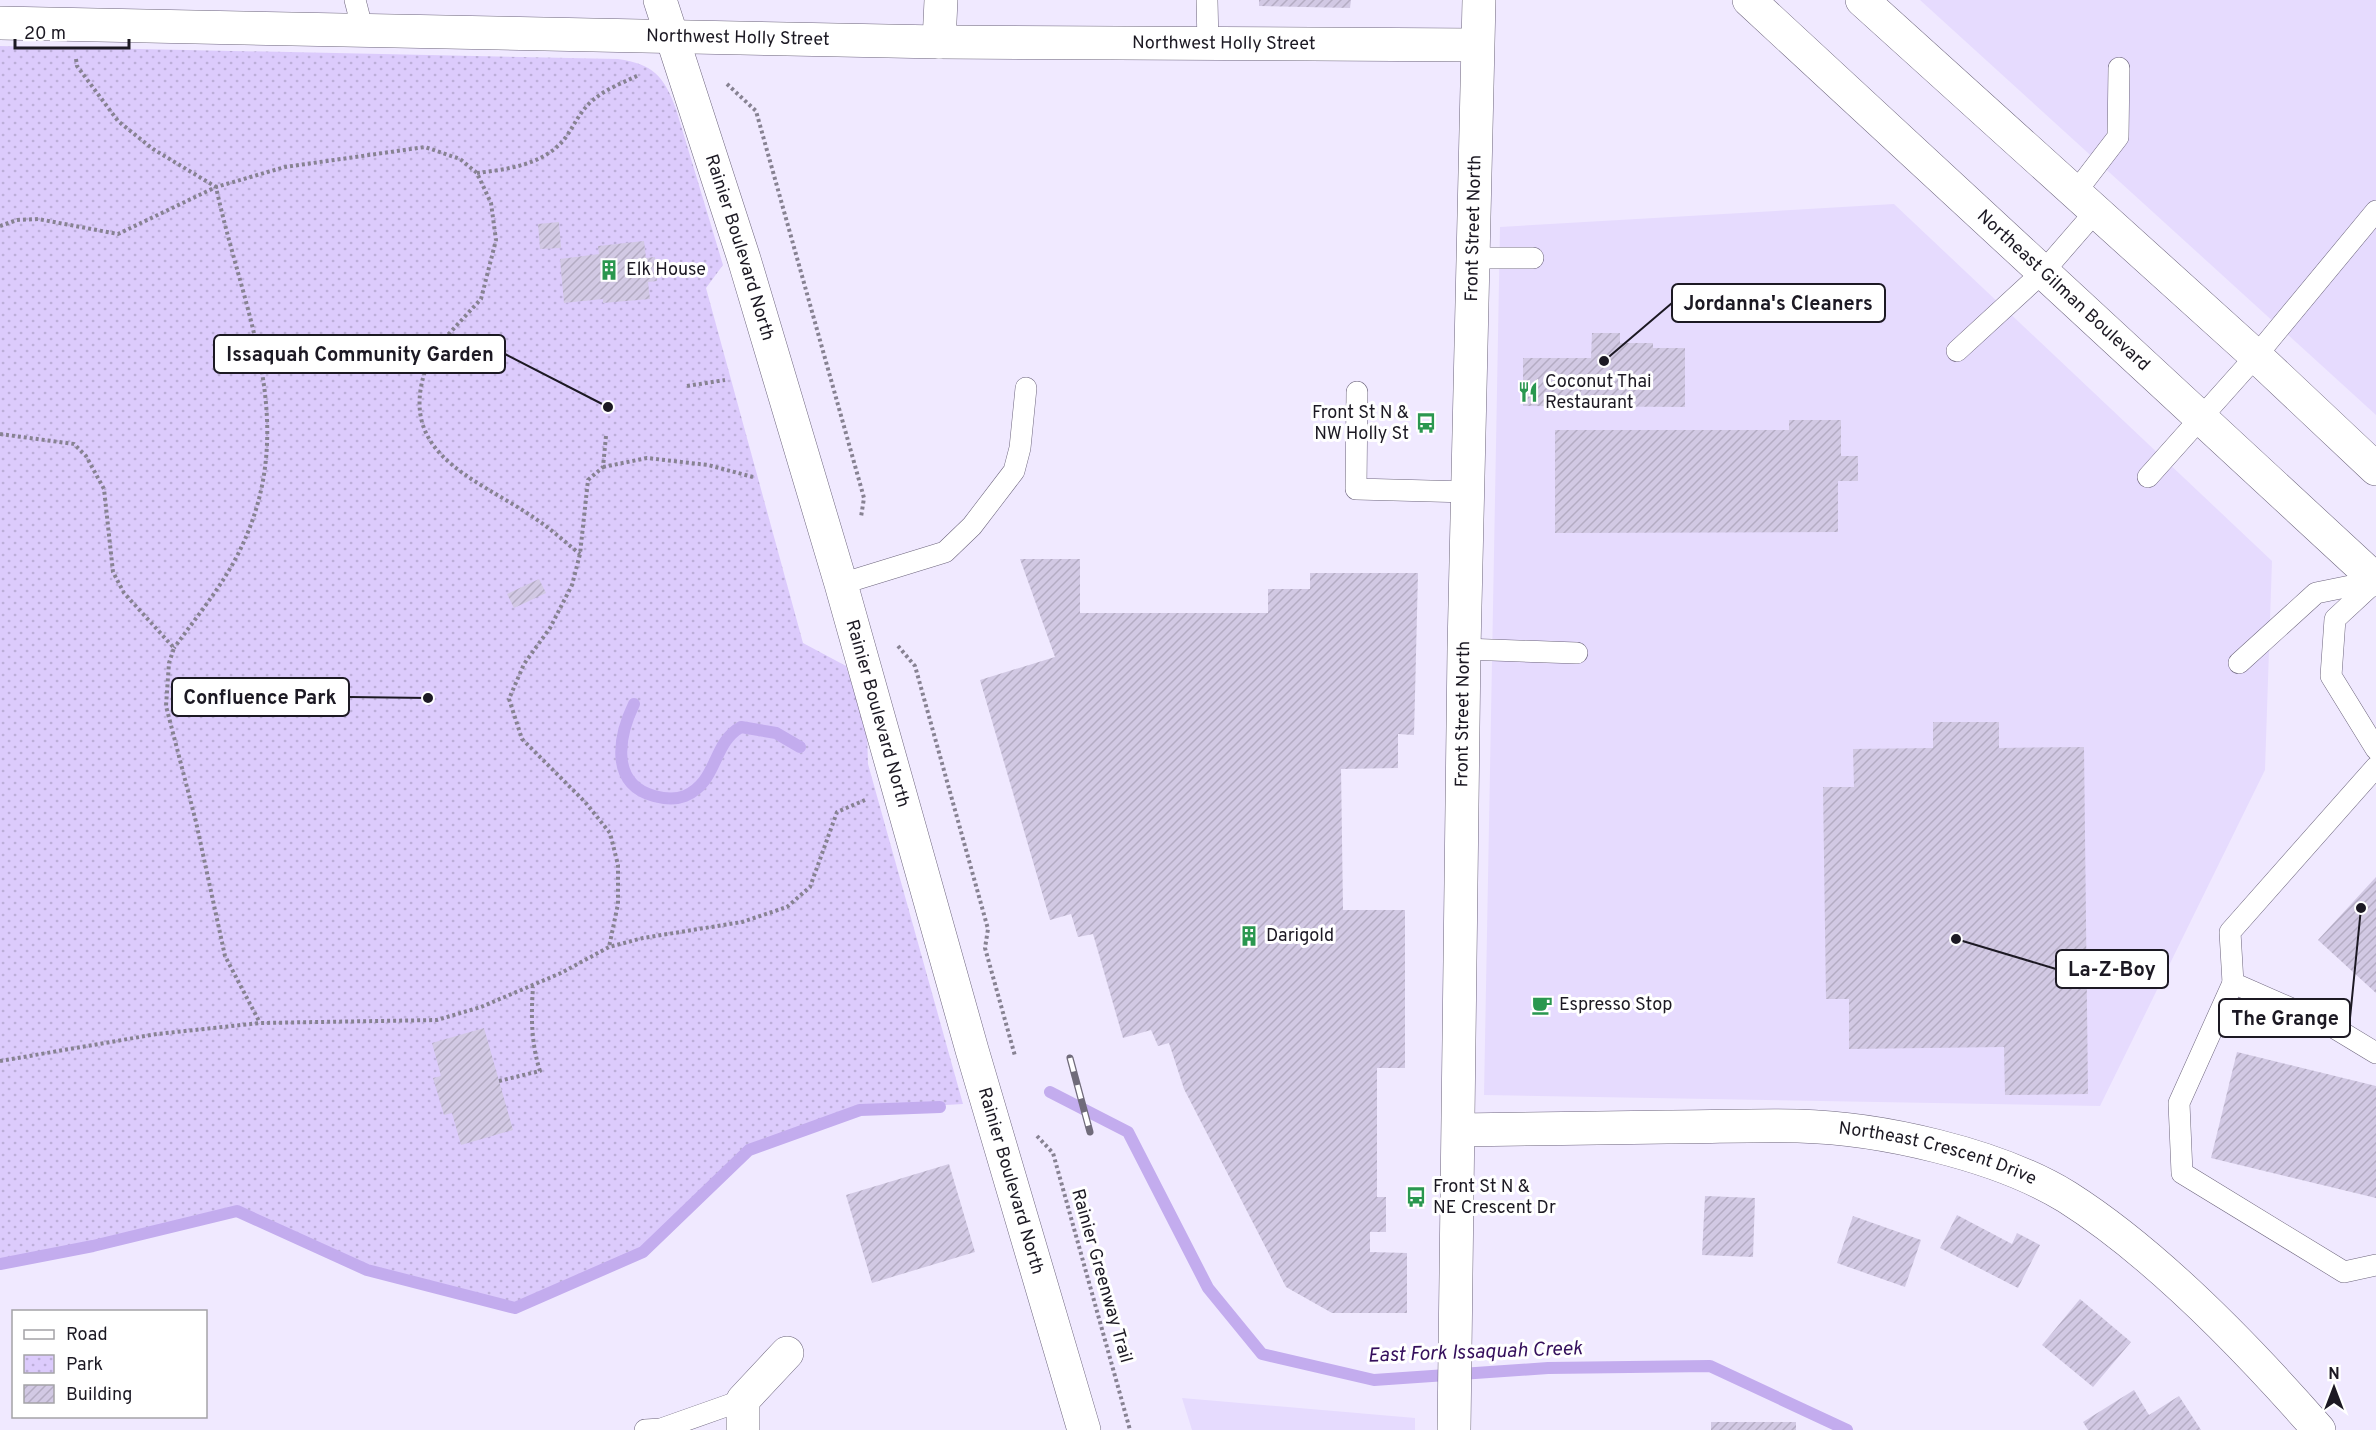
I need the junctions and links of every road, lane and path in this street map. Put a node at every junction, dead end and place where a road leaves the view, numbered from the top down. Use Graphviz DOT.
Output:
graph roads {
  1 [pos="355,0"];
  2 [pos="660,0"];
  3 [pos="941,0"];
  4 [pos="1207,0"];
  5 [pos="1479,0"];
  6 [pos="1749,0"];
  7 [pos="1862,0"];
  8 [pos="66,12"];
  9 [pos="0,23"];
  10 [pos="363,31"];
  11 [pos="672,37"];
  12 [pos="939,42"];
  13 [pos="1208,44"];
  14 [pos="1477,45"];
  15 [pos="2119,68"];
  16 [pos="639,75"];
  17 [pos="477,173"];
  18 [pos="216,187"];
  19 [pos="2086,202"];
  20 [pos="2376,212"];
  21 [pos="0,226"];
  22 [pos="1473,258"];
  23 [pos="1533,258"];
  24 [pos="2043,272"];
  25 [pos="1957,351"];
  26 [pos="2256,356"];
  27 [pos="725,380"];
  28 [pos="687,386"];
  29 [pos="1026,388"];
  30 [pos="1357,392"];
  31 [pos="2202,418"];
  32 [pos="0,434"];
  33 [pos="606,436"];
  34 [pos="603,467"];
  35 [pos="2376,469"];
  36 [pos="753,477"];
  37 [pos="2148,477"];
  38 [pos="1467,492"];
  39 [pos="580,554"];
  40 [pos="2376,580"];
  41 [pos="841,584"];
  42 [pos="174,648"];
  43 [pos="1464,649"];
  44 [pos="1577,653"];
  45 [pos="2239,663"];
  46 [pos="2376,749"];
  47 [pos="2376,767"];
  48 [pos="899,786"];
  49 [pos="609,948"];
  50 [pos="2233,983"];
  51 [pos="534,986"];
  52 [pos="260,1023"];
  53 [pos="2376,1053"];
  54 [pos="0,1061"];
  55 [pos="499,1081"];
  56 [pos="1459,1130"];
  57 [pos="1036,1135"];
  58 [pos="2376,1265"];
  59 [pos="787,1353"];
  60 [pos="743,1415"];
  61 [pos="1455,1420"];
  62 [pos="645,1430"];
  63 [pos="1084,1430"];
  64 [pos="1131,1430"];
  65 [pos="2319,1430"];
  1 -- 10 [label="lane"];
  2 -- 11 [label="street, Rainier Boulevard North"];
  3 -- 12 [label="street"];
  4 -- 13 [label="lane"];
  5 -- 14 [label="street, Front Street North"];
  6 -- 24 [label="street, Northeast Gilman Boulevard"];
  7 -- 19 [label="street"];
  8 -- 9 [label="street, Northwest Holly Street"];
  8 -- 10 [label="street, Northwest Holly Street"];
  8 -- 18 [label="path"];
  10 -- 11 [label="street, Northwest Holly Street"];
  11 -- 12 [label="street, Northwest Holly Street"];
  11 -- 41 [label="street, Rainier Boulevard North"];
  12 -- 13 [label="street, Northwest Holly Street"];
  13 -- 14 [label="street, Northwest Holly Street"];
  14 -- 22 [label="street, Front Street North"];
  15 -- 19 [label="lane"];
  16 -- 17 [label="path"];
  17 -- 18 [label="path"];
  17 -- 39 [label="path"];
  18 -- 21 [label="path"];
  18 -- 42 [label="path"];
  19 -- 24 [label="lane"];
  19 -- 26 [label="street"];
  20 -- 26 [label="lane"];
  22 -- 23 [label="lane"];
  22 -- 38 [label="street, Front Street North"];
  24 -- 25 [label="lane"];
  24 -- 31 [label="street, Northeast Gilman Boulevard"];
  26 -- 31 [label="lane"];
  26 -- 35 [label="street"];
  27 -- 28 [label="path"];
  29 -- 41 [label="lane"];
  30 -- 38 [label="lane"];
  31 -- 37 [label="lane"];
  31 -- 40 [label="street, Northeast Gilman Boulevard"];
  32 -- 42 [label="path"];
  33 -- 34 [label="path"];
  34 -- 36 [label="path"];
  34 -- 39 [label="path"];
  38 -- 43 [label="street, Front Street North"];
  39 -- 49 [label="path"];
  40 -- 45 [label="lane"];
  40 -- 46 [label="lane"];
  41 -- 48 [label="street, Rainier Boulevard North"];
  42 -- 52 [label="path"];
  43 -- 44 [label="lane"];
  43 -- 56 [label="street, Front Street North"];
  47 -- 50 [label="lane"];
  48 -- 49 [label="path"];
  48 -- 63 [label="street, Rainier Boulevard North"];
  49 -- 51 [label="path"];
  50 -- 53 [label="lane"];
  50 -- 58 [label="lane"];
  51 -- 52 [label="path"];
  51 -- 55 [label="path"];
  52 -- 54 [label="path"];
  56 -- 61 [label="street, Front Street North"];
  56 -- 65 [label="street, Northeast Crescent Drive"];
  57 -- 64 [label="path, Rainier Greenway Trail"];
  59 -- 60 [label="street"];
  60 -- 62 [label="lane"];
}
